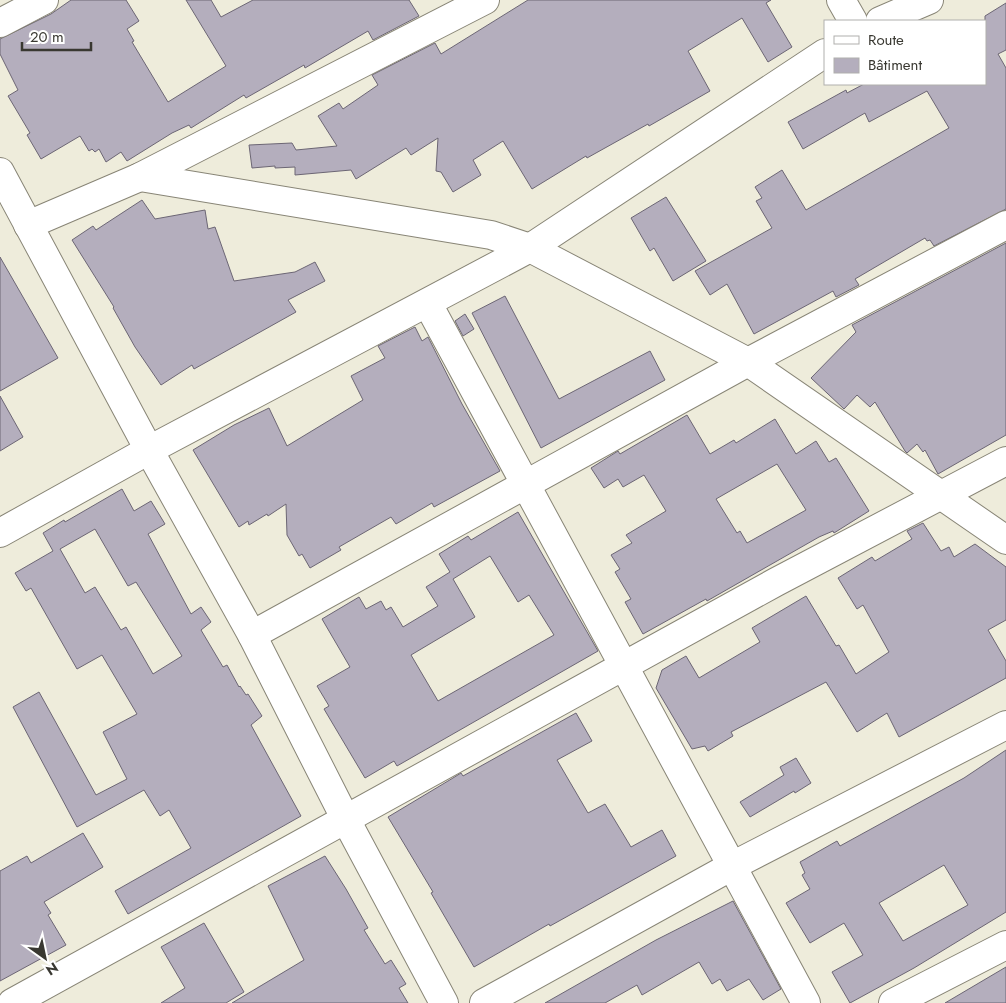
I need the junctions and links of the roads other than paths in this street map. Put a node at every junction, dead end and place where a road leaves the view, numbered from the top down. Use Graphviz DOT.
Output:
graph roads {
  1 [pos="44,0"];
  2 [pos="485,0"];
  3 [pos="841,0"];
  4 [pos="929,0"];
  5 [pos="852,20"];
  6 [pos="882,20"];
  7 [pos="0,23"];
  8 [pos="824,54"];
  9 [pos="0,172"];
  10 [pos="140,177"];
  11 [pos="28,225"];
  12 [pos="1006,225"];
  13 [pos="530,248"];
  14 [pos="428,304"];
  15 [pos="748,362"];
  16 [pos="149,450"];
  17 [pos="1006,461"];
  18 [pos="527,484"];
  19 [pos="940,496"];
  20 [pos="0,533"];
  21 [pos="1006,540"];
  22 [pos="252,635"];
  23 [pos="623,667"];
  24 [pos="1006,726"];
  25 [pos="345,818"];
  26 [pos="732,866"];
  27 [pos="1006,945"];
  28 [pos="12,1003"];
  29 [pos="444,1003"];
  30 [pos="484,1003"];
  31 [pos="806,1003"];
  32 [pos="893,1003"];
  1 -- 7 [label="street"];
  2 -- 10 [label="street"];
  3 -- 5 [label="street"];
  4 -- 6 [label="street"];
  8 -- 13 [label="street"];
  9 -- 11 [label="street"];
  10 -- 11 [label="street"];
  10 -- 13 [label="street"];
  11 -- 16 [label="street"];
  12 -- 15 [label="street"];
  13 -- 14 [label="street"];
  13 -- 15 [label="street"];
  14 -- 16 [label="street"];
  14 -- 18 [label="street"];
  15 -- 18 [label="street"];
  15 -- 19 [label="street"];
  16 -- 20 [label="street"];
  16 -- 22 [label="street"];
  17 -- 19 [label="street"];
  18 -- 22 [label="street"];
  18 -- 23 [label="street"];
  19 -- 21 [label="street"];
  19 -- 23 [label="street"];
  22 -- 25 [label="street"];
  23 -- 25 [label="street"];
  23 -- 26 [label="street"];
  24 -- 26 [label="street"];
  25 -- 28 [label="street"];
  25 -- 29 [label="street"];
  26 -- 30 [label="street"];
  26 -- 31 [label="street"];
  27 -- 32 [label="street"];
}
